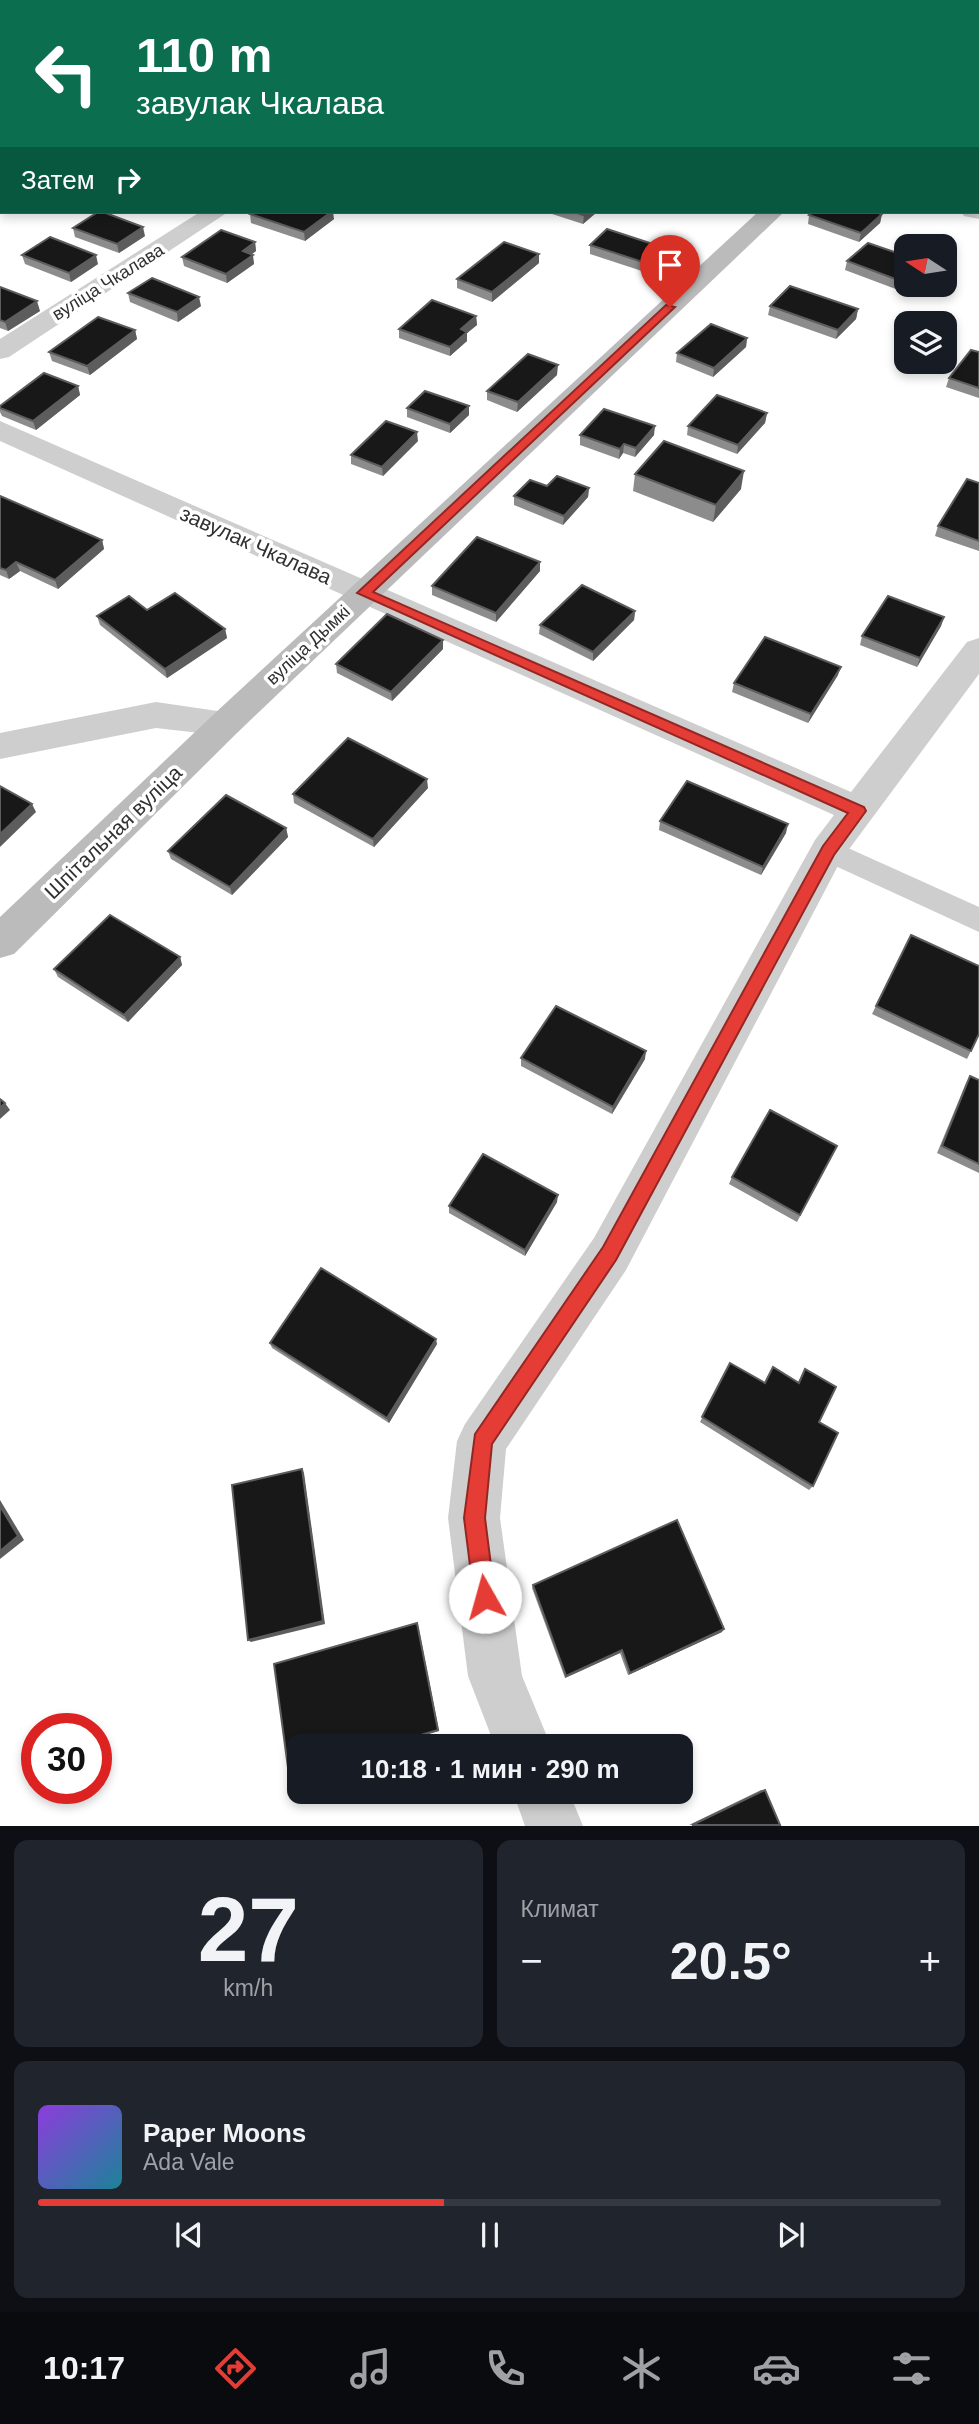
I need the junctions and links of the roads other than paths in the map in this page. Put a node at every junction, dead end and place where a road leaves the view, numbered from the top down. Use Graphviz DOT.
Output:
graph roads {
  1 [pos="213,214"];
  2 [pos="770,214"];
  3 [pos="0,351"];
  4 [pos="0,430"];
  5 [pos="363,593"];
  6 [pos="979,650"];
  7 [pos="226,723"];
  8 [pos="0,746"];
  9 [pos="859,811"];
  10 [pos="828,850"];
  11 [pos="979,919"];
  12 [pos="0,942"];
  13 [pos="518,1734"];
  14 [pos="546,1804"];
  15 [pos="554,1825"];
  1 -- 3 [label="street, вуліца Чкалава"];
  2 -- 5 [label="main road, вуліца Дымкі"];
  4 -- 5 [label="street, завулак Чкалава"];
  5 -- 7 [label="main road, вуліца Дымкі"];
  5 -- 9 [label="street, завулак Чкалава"];
  6 -- 9 [label="street"];
  7 -- 8 [label="street"];
  7 -- 12 [label="main road, Шпітальная вуліца"];
  9 -- 10 [label="street"];
  10 -- 11 [label="lane"];
  10 -- 13 [label="street"];
  14 -- 15 [label="street"];
}
